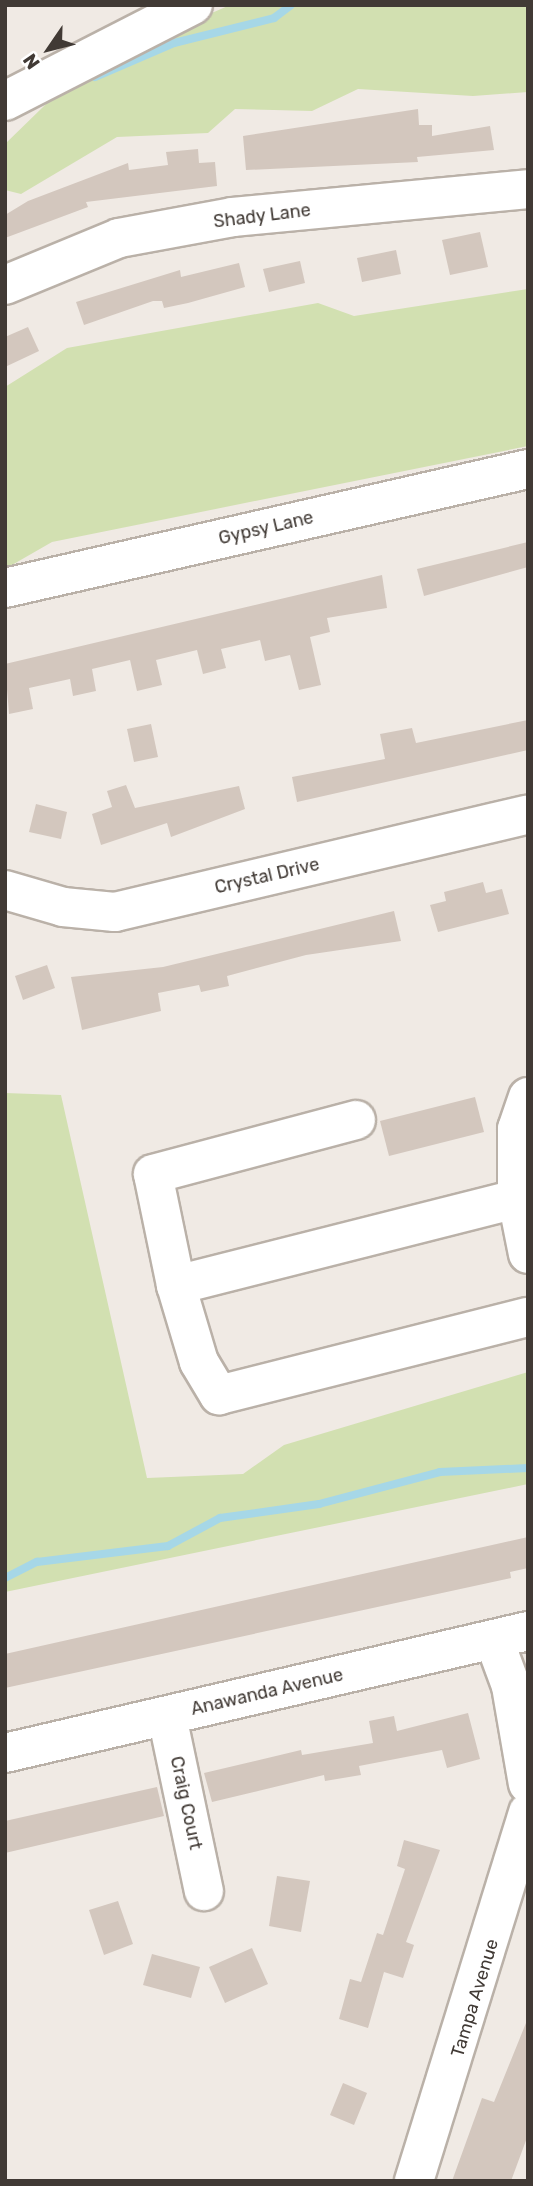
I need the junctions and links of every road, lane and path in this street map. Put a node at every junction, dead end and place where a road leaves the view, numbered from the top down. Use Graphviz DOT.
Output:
graph roads {
  1 [pos="193,5"];
  2 [pos="5,101"];
  3 [pos="528,189"];
  4 [pos="5,285"];
  5 [pos="528,469"];
  6 [pos="5,588"];
  7 [pos="528,814"];
  8 [pos="5,890"];
  9 [pos="528,1097"];
  10 [pos="356,1120"];
  11 [pos="522,1197"];
  12 [pos="528,1254"];
  13 [pos="176,1285"];
  14 [pos="528,1317"];
  15 [pos="511,1635"];
  16 [pos="167,1716"];
  17 [pos="5,1753"];
  18 [pos="528,1784"];
  19 [pos="528,1812"];
  20 [pos="204,1891"];
  21 [pos="414,2181"];
  1 -- 2 [label="street"];
  3 -- 4 [label="street, Shady Lane"];
  5 -- 6 [label="street, Gypsy Lane"];
  7 -- 8 [label="street, Crystal Drive"];
  9 -- 11 [label="street"];
  10 -- 13 [label="street"];
  11 -- 12 [label="street"];
  11 -- 13 [label="street"];
  13 -- 14 [label="street"];
  15 -- 16 [label="street, Anawanda Avenue"];
  15 -- 18 [label="street"];
  16 -- 17 [label="street, Anawanda Avenue"];
  16 -- 20 [label="street, Craig Court"];
  19 -- 21 [label="street, Tampa Avenue"];
}
